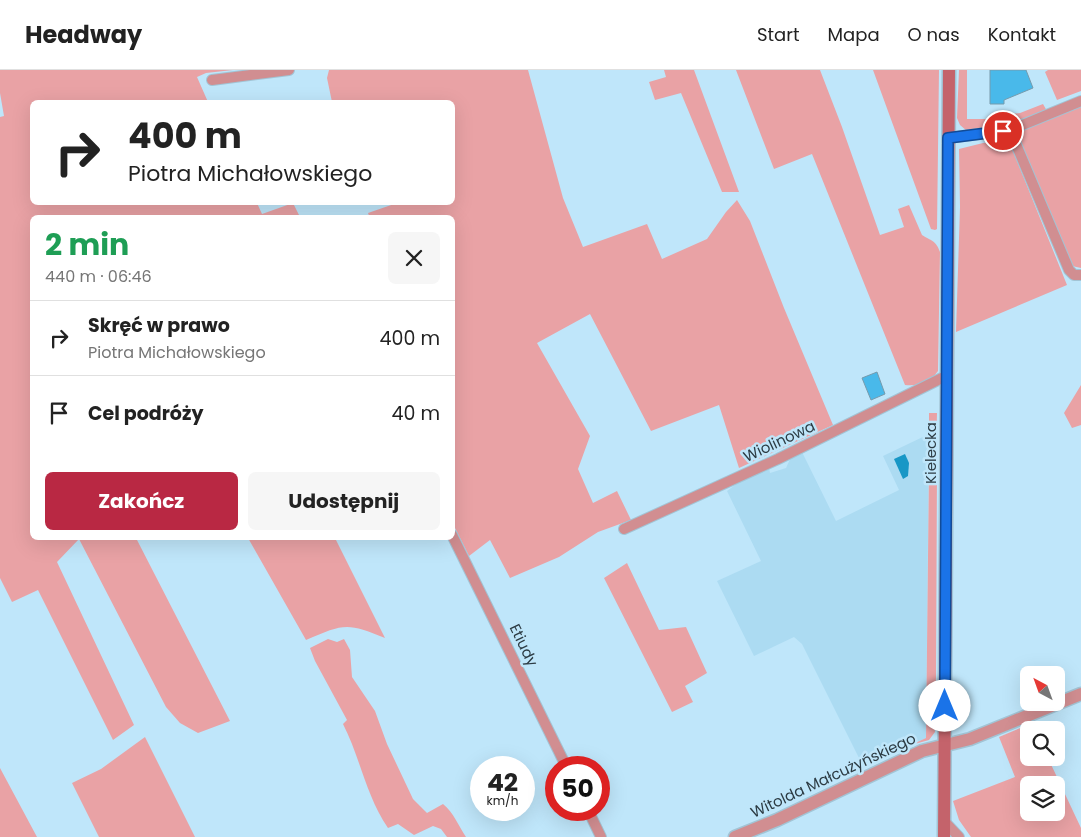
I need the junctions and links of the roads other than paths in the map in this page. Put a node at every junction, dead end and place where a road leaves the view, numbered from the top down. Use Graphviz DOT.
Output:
graph roads {
  1 [pos="289,70"];
  2 [pos="949,70"];
  3 [pos="212,80"];
  4 [pos="1081,101"];
  5 [pos="1010,130"];
  6 [pos="948,138"];
  7 [pos="1081,275"];
  8 [pos="946,376"];
  9 [pos="624,529"];
  10 [pos="454,540"];
  11 [pos="1081,694"];
  12 [pos="945,747"];
  13 [pos="561,756"];
  14 [pos="593,821"];
  15 [pos="944,821"];
  16 [pos="601,837"];
  17 [pos="735,837"];
  18 [pos="944,837"];
  19 [pos="959,837"];
  1 -- 3 [label="street"];
  2 -- 6 [label="main road, Kielecka"];
  4 -- 5 [label="street"];
  5 -- 6 [label="street"];
  5 -- 7 [label="street"];
  6 -- 8 [label="main road, Kielecka"];
  8 -- 9 [label="street, Wiolinowa"];
  8 -- 12 [label="main road, Kielecka"];
  10 -- 13 [label="street, Etiudy"];
  11 -- 12 [label="street, Witolda Małcużyńskiego"];
  12 -- 15 [label="main road, Kielecka"];
  12 -- 17 [label="street, Witolda Małcużyńskiego"];
  14 -- 16 [label="street"];
  15 -- 18 [label="main road, Kielecka"];
  15 -- 19 [label="street"];
}
